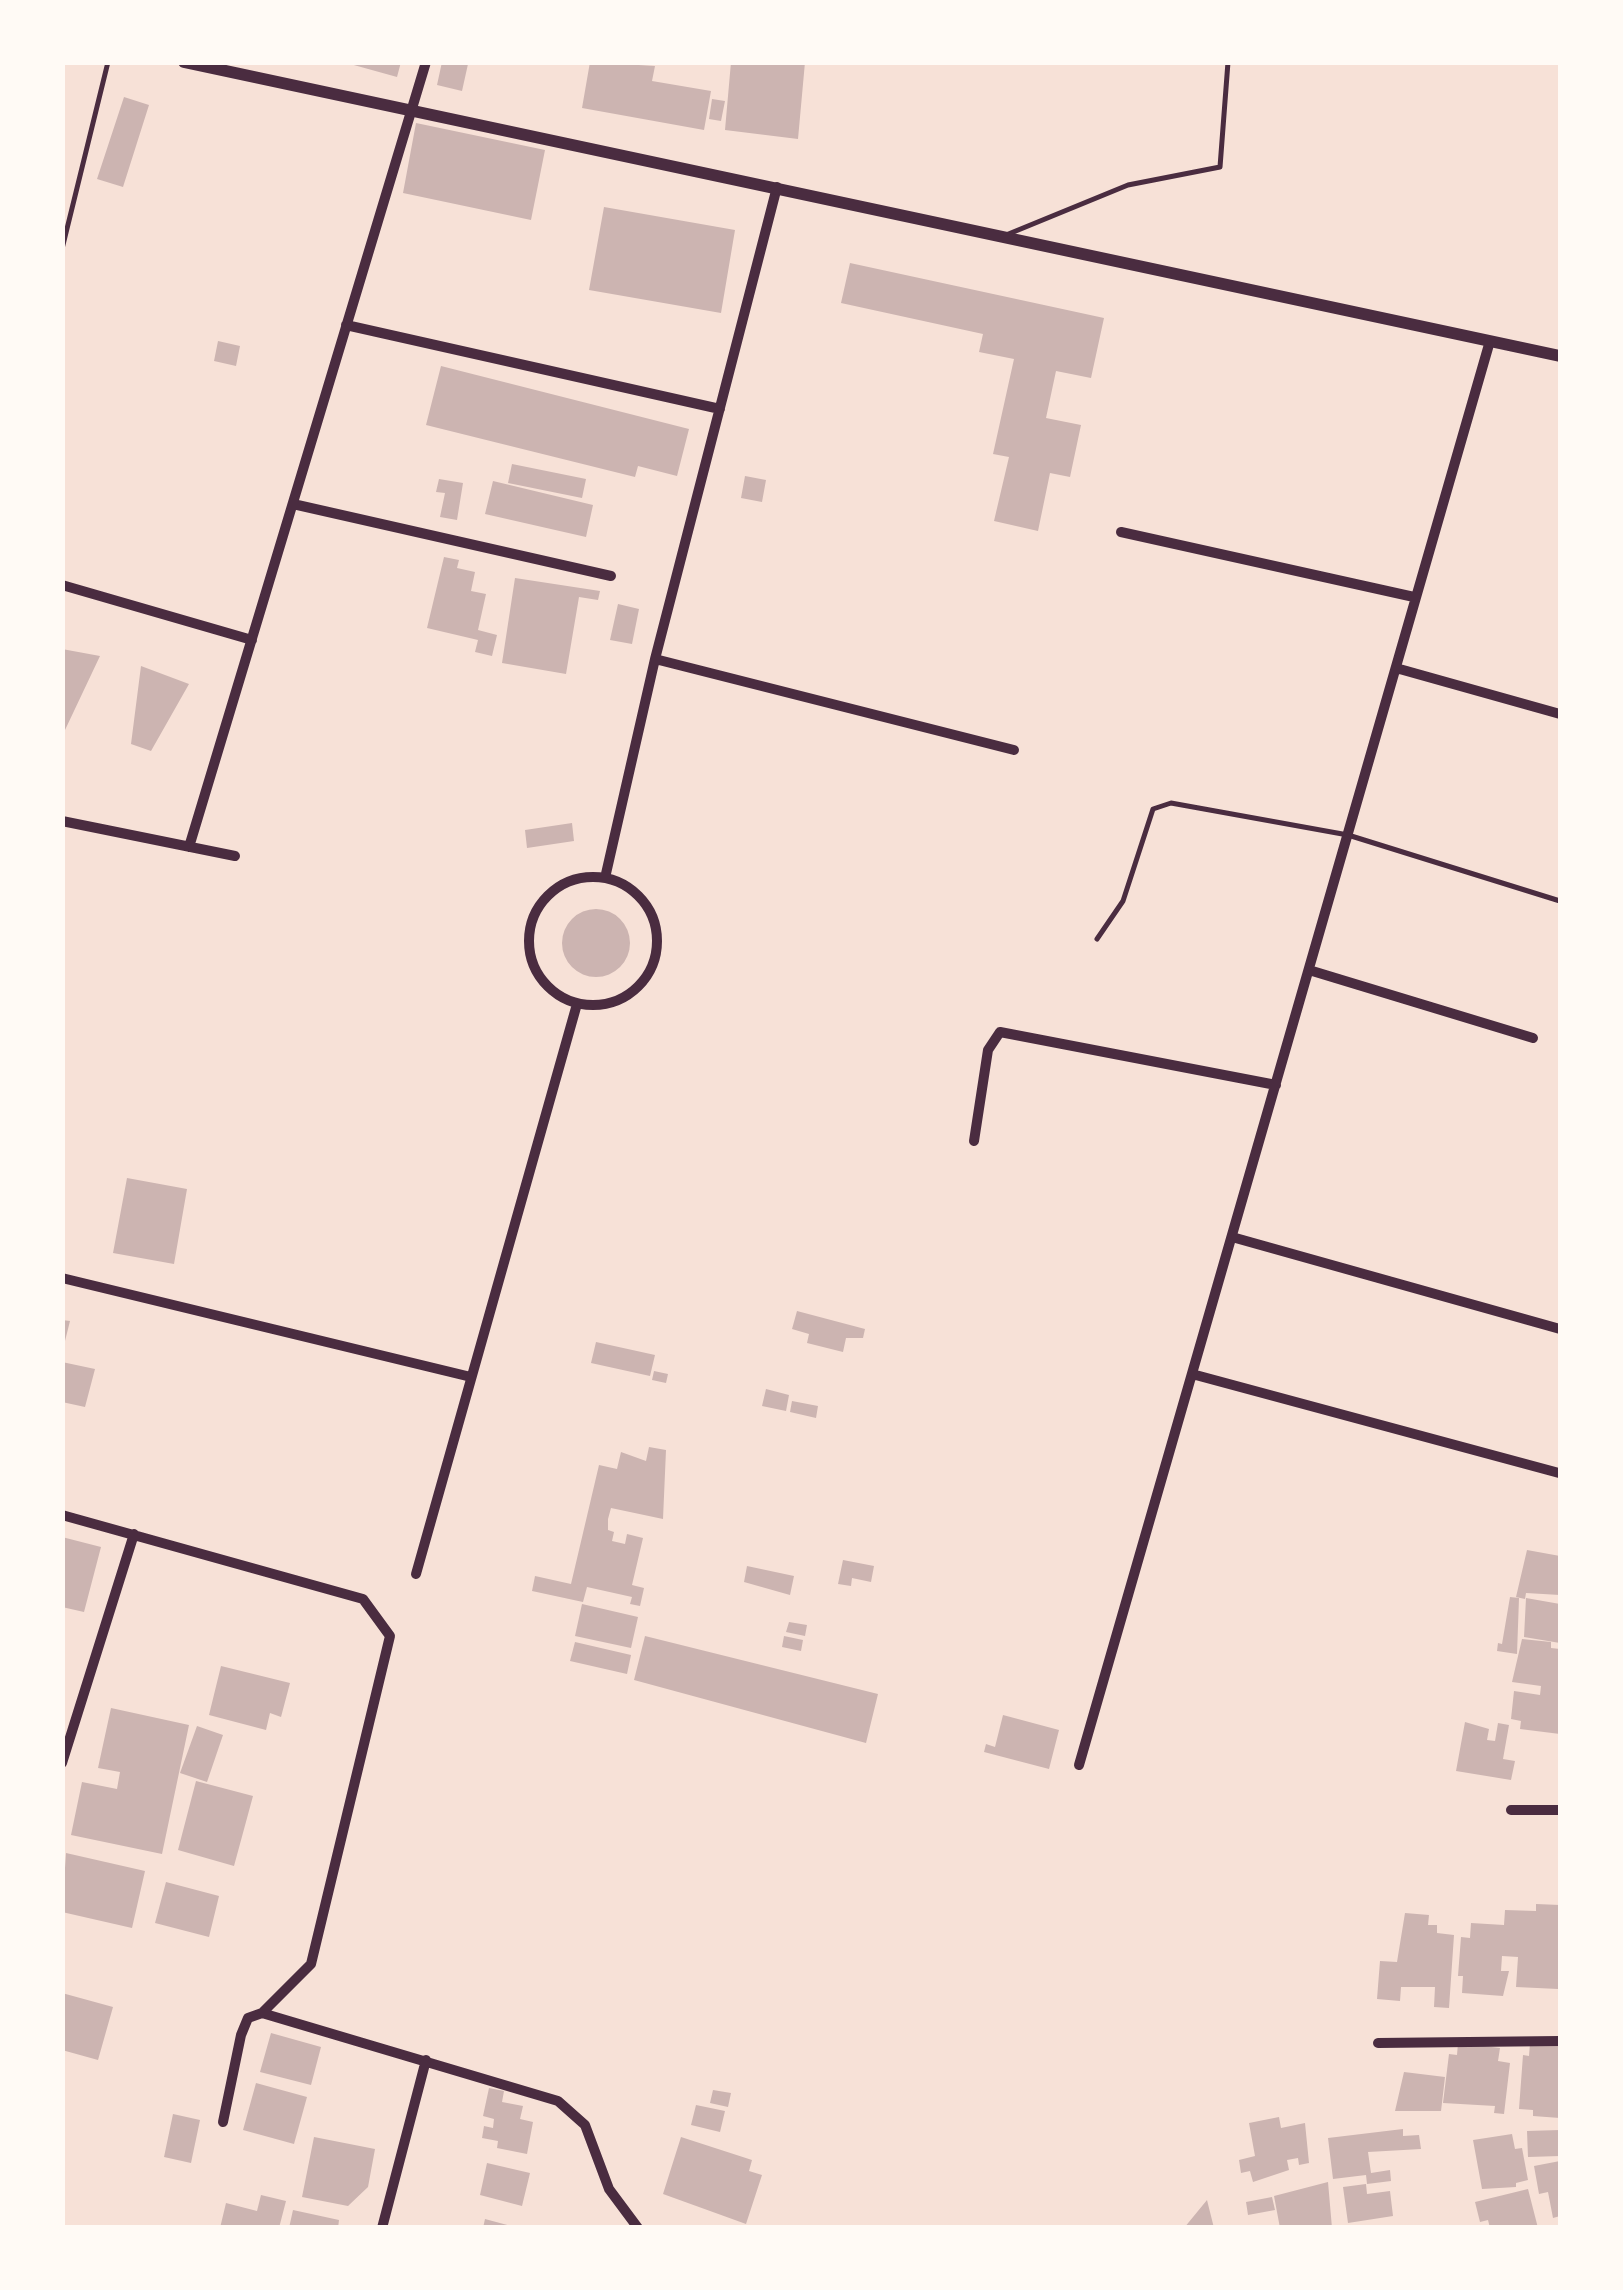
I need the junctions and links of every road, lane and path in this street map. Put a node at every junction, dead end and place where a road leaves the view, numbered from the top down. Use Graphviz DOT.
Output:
graph roads {
  1 [pos="108,62"];
  2 [pos="184,62"];
  3 [pos="426,62"];
  4 [pos="1228,62"];
  5 [pos="411,110"];
  6 [pos="777,188"];
  7 [pos="1003,236"];
  8 [pos="62,249"];
  9 [pos="346,326"];
  10 [pos="1490,340"];
  11 [pos="1560,356"];
  12 [pos="720,409"];
  13 [pos="293,504"];
  14 [pos="1120,532"];
  15 [pos="611,576"];
  16 [pos="62,585"];
  17 [pos="1414,596"];
  18 [pos="252,640"];
  19 [pos="655,658"];
  20 [pos="1396,668"];
  21 [pos="1560,714"];
  22 [pos="1014,750"];
  23 [pos="62,821"];
  24 [pos="1348,835"];
  25 [pos="190,847"];
  26 [pos="235,856"];
  27 [pos="605,878"];
  28 [pos="1560,902"];
  29 [pos="1097,939"];
  30 [pos="1308,970"];
  31 [pos="577,1004"];
  32 [pos="1532,1038"];
  33 [pos="1276,1084"];
  34 [pos="974,1140"];
  35 [pos="1232,1236"];
  36 [pos="62,1278"];
  37 [pos="1560,1329"];
  38 [pos="1192,1374"];
  39 [pos="472,1377"];
  40 [pos="1558,1473"];
  41 [pos="62,1514"];
  42 [pos="134,1534"];
  43 [pos="416,1574"];
  44 [pos="62,1763"];
  45 [pos="1079,1765"];
  46 [pos="1512,1810"];
  47 [pos="1560,1810"];
  48 [pos="262,2013"];
  49 [pos="1560,2042"];
  50 [pos="1378,2044"];
  51 [pos="426,2060"];
  52 [pos="223,2122"];
  53 [pos="382,2228"];
  54 [pos="638,2228"];
  1 -- 8 [label="lane"];
  2 -- 5 [label="street"];
  3 -- 5 [label="street"];
  4 -- 7 [label="lane"];
  5 -- 6 [label="street"];
  5 -- 9 [label="street"];
  6 -- 7 [label="street"];
  6 -- 12 [label="street"];
  7 -- 10 [label="street"];
  9 -- 12 [label="street"];
  9 -- 13 [label="street"];
  10 -- 11 [label="street"];
  10 -- 17 [label="street"];
  12 -- 19 [label="street"];
  13 -- 15 [label="street"];
  13 -- 18 [label="street"];
  14 -- 17 [label="street"];
  16 -- 18 [label="street"];
  17 -- 20 [label="street"];
  18 -- 25 [label="street"];
  19 -- 22 [label="street"];
  19 -- 27 [label="street"];
  20 -- 21 [label="street"];
  20 -- 24 [label="street"];
  23 -- 25 [label="street"];
  24 -- 28 [label="lane"];
  24 -- 29 [label="lane"];
  24 -- 30 [label="street"];
  25 -- 26 [label="street"];
  27 -- 31 [label="street"];
  27 -- 31 [label="street"];
  30 -- 32 [label="street"];
  30 -- 33 [label="street"];
  31 -- 39 [label="street"];
  33 -- 34 [label="street"];
  33 -- 35 [label="street"];
  35 -- 37 [label="street"];
  35 -- 38 [label="street"];
  36 -- 39 [label="street"];
  38 -- 40 [label="street"];
  38 -- 45 [label="street"];
  39 -- 43 [label="street"];
  41 -- 42 [label="street"];
  42 -- 44 [label="street"];
  42 -- 48 [label="street"];
  46 -- 47 [label="street"];
  48 -- 51 [label="street"];
  48 -- 52 [label="street"];
  49 -- 50 [label="street"];
  51 -- 53 [label="street"];
  51 -- 54 [label="street"];
}
